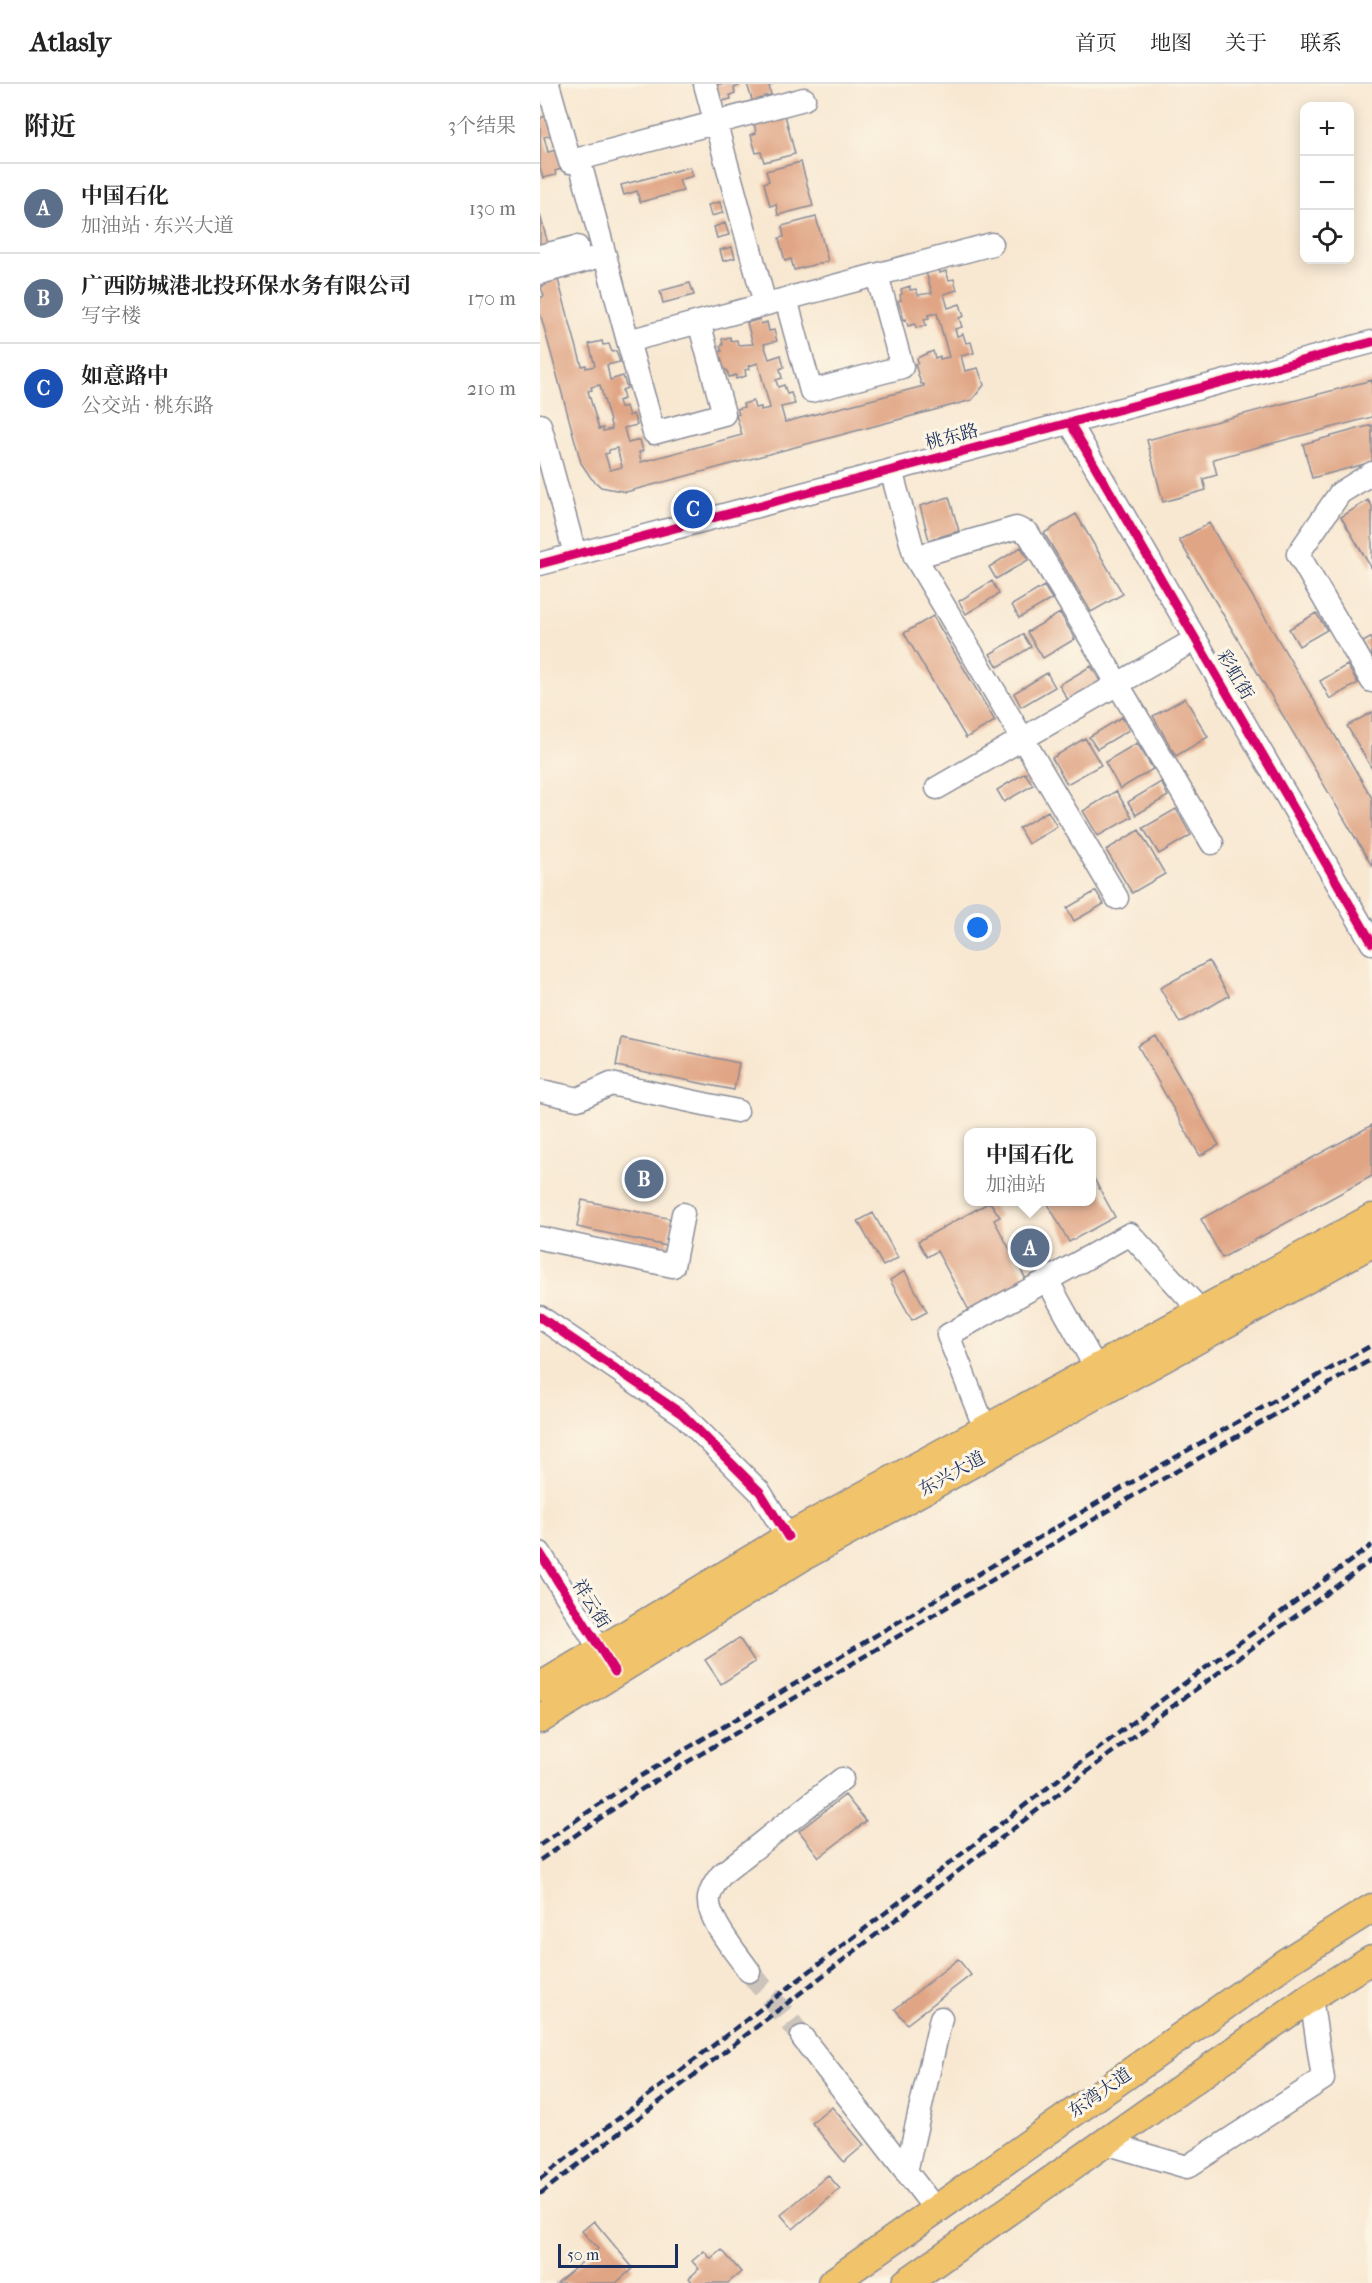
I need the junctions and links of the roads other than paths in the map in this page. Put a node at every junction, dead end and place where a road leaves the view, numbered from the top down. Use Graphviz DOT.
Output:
graph roads {
  1 [pos="548,84"];
  2 [pos="705,84"];
  3 [pos="804,99"];
  4 [pos="716,123"];
  5 [pos="579,159"];
  6 [pos="992,244"];
  7 [pos="603,248"];
  8 [pos="540,256"];
  9 [pos="540,273"];
  10 [pos="877,275"];
  11 [pos="775,302"];
  12 [pos="699,322"];
  13 [pos="628,341"];
  14 [pos="1372,342"];
  15 [pos="1070,423"];
  16 [pos="540,425"];
  17 [pos="891,470"];
  18 [pos="1372,474"];
  19 [pos="575,555"];
  20 [pos="915,556"];
  21 [pos="540,564"];
  22 [pos="1196,639"];
  23 [pos="1372,681"];
  24 [pos="1118,684"];
  25 [pos="1023,739"];
  26 [pos="937,788"];
  27 [pos="1212,843"];
  28 [pos="1117,898"];
  29 [pos="1364,912"];
  30 [pos="1372,943"];
  31 [pos="540,1093"];
  32 [pos="737,1111"];
  33 [pos="683,1214"];
  34 [pos="1372,1218"];
  35 [pos="540,1238"];
  36 [pos="1372,1243"];
  37 [pos="1047,1280"];
  38 [pos="1201,1311"];
  39 [pos="540,1317"];
  40 [pos="1096,1368"];
  41 [pos="985,1429"];
  42 [pos="788,1537"];
  43 [pos="540,1553"];
  44 [pos="607,1661"];
  45 [pos="540,1687"];
  46 [pos="540,1719"];
  47 [pos="842,1779"];
  48 [pos="1372,1908"];
  49 [pos="1372,1959"];
  50 [pos="749,1971"];
  51 [pos="1311,1997"];
  52 [pos="940,2018"];
  53 [pos="802,2037"];
  54 [pos="1105,2143"];
  55 [pos="906,2172"];
  56 [pos="936,2210"];
  57 [pos="832,2283"];
  58 [pos="906,2283"];
  1 -- 5 [label="street"];
  2 -- 4 [label="street"];
  3 -- 4 [label="street"];
  4 -- 5 [label="street"];
  4 -- 11 [label="street"];
  5 -- 7 [label="street"];
  6 -- 10 [label="street"];
  7 -- 8 [label="street"];
  7 -- 9 [label="street"];
  7 -- 13 [label="street"];
  10 -- 11 [label="street"];
  10 -- 11 [label="street"];
  11 -- 12 [label="street"];
  12 -- 13 [label="street"];
  12 -- 13 [label="street"];
  14 -- 15 [label="street, 桃东路"];
  15 -- 17 [label="street, 桃东路"];
  15 -- 22 [label="street, 彩虹街"];
  16 -- 19 [label="street"];
  17 -- 19 [label="street, 桃东路"];
  17 -- 20 [label="street"];
  18 -- 23 [label="street"];
  19 -- 21 [label="street, 桃东路"];
  20 -- 24 [label="street"];
  20 -- 25 [label="street"];
  22 -- 24 [label="street"];
  22 -- 29 [label="street, 彩虹街"];
  24 -- 25 [label="street"];
  24 -- 27 [label="street"];
  25 -- 26 [label="street"];
  25 -- 28 [label="street"];
  29 -- 30 [label="street, 彩虹街"];
  31 -- 32 [label="street"];
  33 -- 35 [label="street"];
  34 -- 38 [label="main road, 东兴大道"];
  36 -- 44 [label="main road, 东兴大道"];
  37 -- 38 [label="street"];
  37 -- 40 [label="street"];
  37 -- 41 [label="street"];
  38 -- 40 [label="main road, 东兴大道"];
  39 -- 42 [label="street"];
  40 -- 41 [label="main road, 东兴大道"];
  41 -- 42 [label="main road, 东兴大道"];
  42 -- 44 [label="main road, 东兴大道"];
  43 -- 44 [label="street, 祥云街"];
  44 -- 45 [label="main road, 东兴大道"];
  44 -- 46 [label="main road, 东兴大道"];
  47 -- 50 [label="street"];
  48 -- 56 [label="main road, 东湾大道"];
  49 -- 51 [label="main road"];
  51 -- 54 [label="main road"];
  51 -- 54 [label="street"];
  52 -- 55 [label="street"];
  53 -- 55 [label="street"];
  54 -- 58 [label="main road"];
  55 -- 56 [label="street"];
  56 -- 57 [label="main road, 东湾大道"];
}
